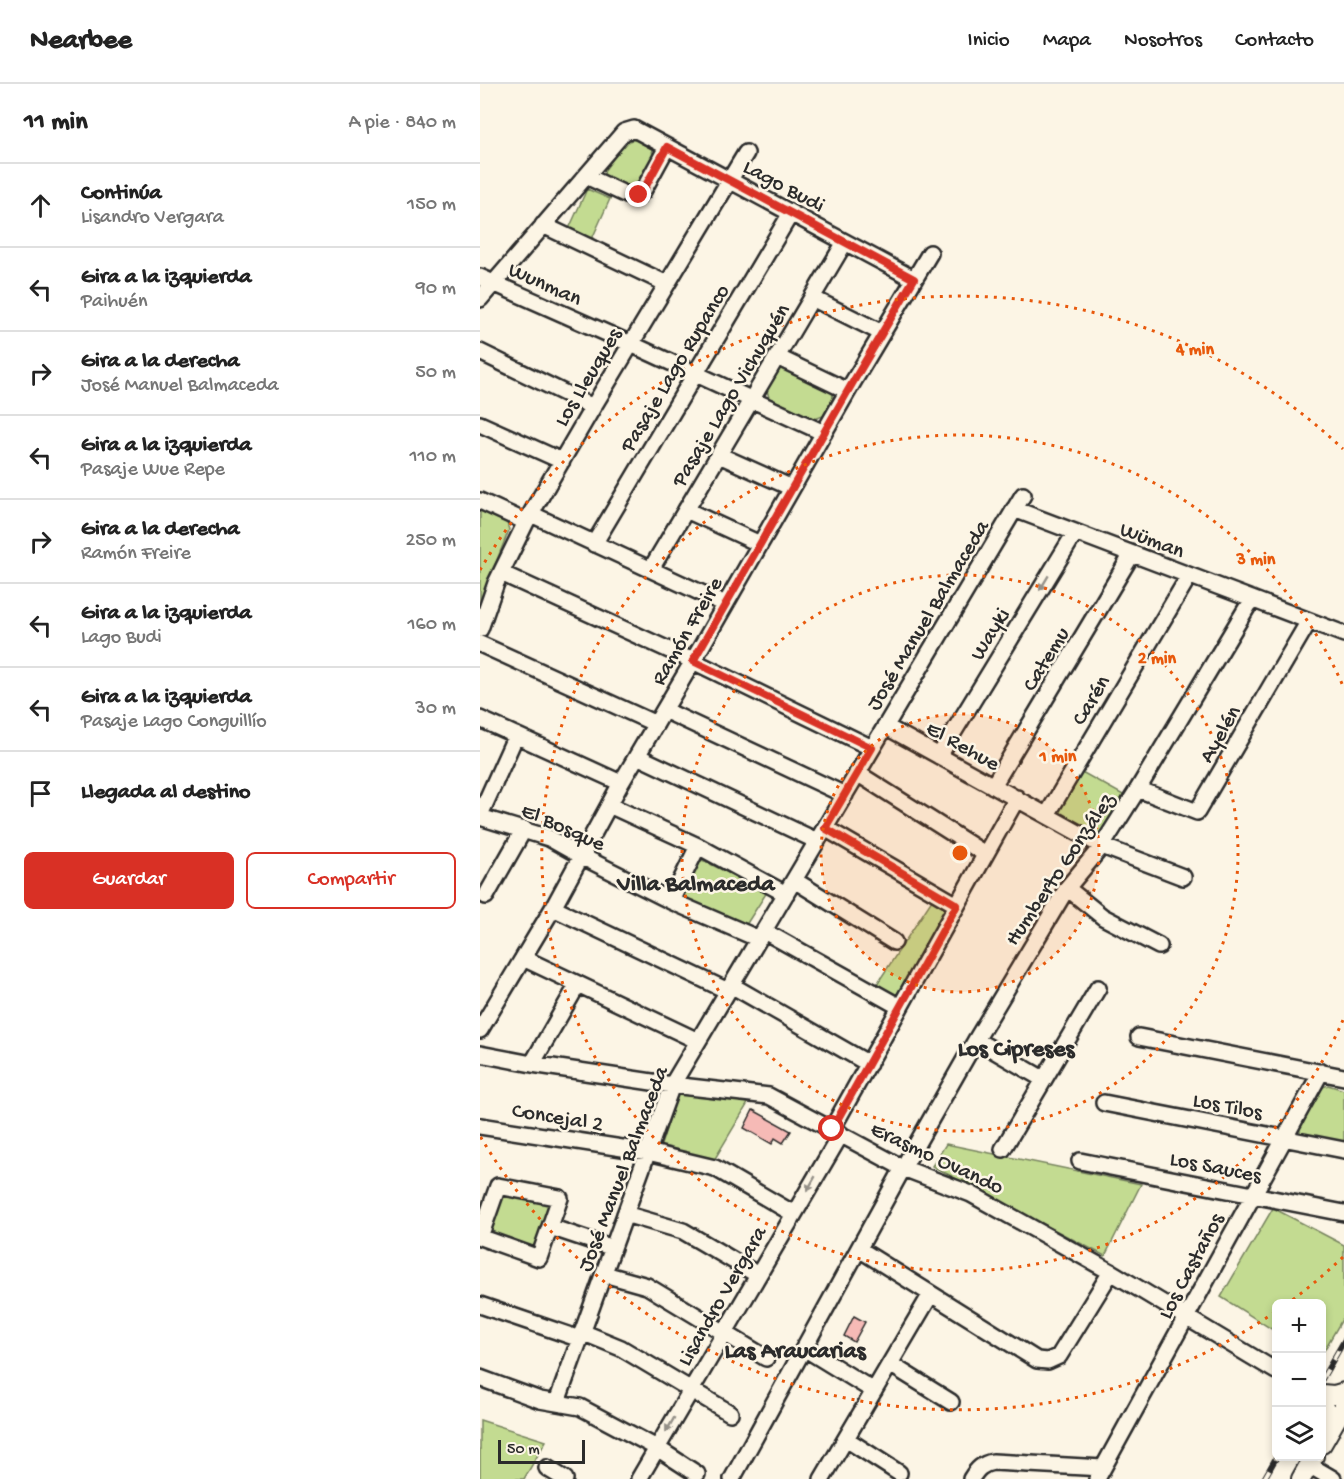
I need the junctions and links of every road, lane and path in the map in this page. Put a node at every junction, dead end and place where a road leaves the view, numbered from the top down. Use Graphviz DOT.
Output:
graph roads {
  1 [pos="667,147"];
  2 [pos="746,153"];
  3 [pos="586,176"];
  4 [pos="729,180"];
  5 [pos="791,213"];
  6 [pos="543,225"];
  7 [pos="845,242"];
  8 [pos="930,253"];
  9 [pos="914,279"];
  10 [pos="487,280"];
  11 [pos="667,284"];
  12 [pos="812,298"];
  13 [pos="480,299"];
  14 [pos="882,333"];
  15 [pos="631,344"];
  16 [pos="480,352"];
  17 [pos="777,357"];
  18 [pos="695,374"];
  19 [pos="848,391"];
  20 [pos="751,400"];
  21 [pos="593,407"];
  22 [pos="480,424"];
  23 [pos="824,433"];
  24 [pos="719,455"];
  25 [pos="562,462"];
  26 [pos="792,488"];
  27 [pos="1023,495"];
  28 [pos="480,501"];
  29 [pos="1014,509"];
  30 [pos="686,510"];
  31 [pos="528,518"];
  32 [pos="1075,533"];
  33 [pos="594,544"];
  34 [pos="760,544"];
  35 [pos="1132,554"];
  36 [pos="651,569"];
  37 [pos="501,573"];
  38 [pos="1189,576"];
  39 [pos="1252,599"];
  40 [pos="725,604"];
  41 [pos="1310,621"];
  42 [pos="480,629"];
  43 [pos="1344,634"];
  44 [pos="480,644"];
  45 [pos="693,661"];
  46 [pos="664,710"];
  47 [pos="480,719"];
  48 [pos="656,724"];
  49 [pos="885,726"];
  50 [pos="516,735"];
  51 [pos="872,748"];
  52 [pos="637,756"];
  53 [pos="939,756"];
  54 [pos="857,773"];
  55 [pos="621,783"];
  56 [pos="993,786"];
  57 [pos="1138,789"];
  58 [pos="845,795"];
  59 [pos="1017,798"];
  60 [pos="609,805"];
  61 [pos="1047,815"];
  62 [pos="480,816"];
  63 [pos="524,830"];
  64 [pos="821,834"];
  65 [pos="698,846"];
  66 [pos="1102,846"];
  67 [pos="986,854"];
  68 [pos="581,856"];
  69 [pos="1183,877"];
  70 [pos="794,880"];
  71 [pos="1067,888"];
  72 [pos="786,894"];
  73 [pos="486,896"];
  74 [pos="671,901"];
  75 [pos="957,905"];
  76 [pos="553,908"];
  77 [pos="761,935"];
  78 [pos="894,942"];
  79 [pos="1159,946"];
  80 [pos="523,958"];
  81 [pos="578,984"];
  82 [pos="729,988"];
  83 [pos="1098,988"];
  84 [pos="900,1007"];
  85 [pos="480,1030"];
  86 [pos="1139,1037"];
  87 [pos="976,1040"];
  88 [pos="698,1041"];
  89 [pos="480,1054"];
  90 [pos="532,1064"];
  91 [pos="869,1064"];
  92 [pos="1321,1072"];
  93 [pos="1344,1077"];
  94 [pos="1043,1079"];
  95 [pos="672,1085"];
  96 [pos="1104,1103"];
  97 [pos="480,1126"];
  98 [pos="837,1132"];
  99 [pos="1285,1138"];
  100 [pos="1003,1149"];
  101 [pos="1344,1150"];
  102 [pos="648,1152"];
  103 [pos="1080,1161"];
  104 [pos="903,1168"];
  105 [pos="1252,1195"];
  106 [pos="1344,1213"];
  107 [pos="625,1214"];
  108 [pos="794,1215"];
  109 [pos="550,1227"];
  110 [pos="613,1248"];
  111 [pos="859,1249"];
  112 [pos="1111,1272"];
  113 [pos="604,1274"];
  114 [pos="758,1275"];
  115 [pos="931,1294"];
  116 [pos="480,1305"];
  117 [pos="1187,1317"];
  118 [pos="725,1332"];
  119 [pos="581,1335"];
  120 [pos="804,1348"];
  121 [pos="766,1358"];
  122 [pos="890,1364"];
  123 [pos="1272,1369"];
  124 [pos="480,1378"];
  125 [pos="691,1390"];
  126 [pos="874,1391"];
  127 [pos="1326,1396"];
  128 [pos="557,1402"];
  129 [pos="951,1402"];
  130 [pos="1343,1403"];
  131 [pos="730,1413"];
  132 [pos="1326,1436"];
  133 [pos="846,1439"];
  134 [pos="657,1448"];
  135 [pos="1308,1467"];
  136 [pos="547,1468"];
  137 [pos="899,1473"];
  138 [pos="697,1474"];
  139 [pos="1100,1474"];
  140 [pos="566,1479"];
  141 [pos="639,1479"];
  142 [pos="732,1479"];
  143 [pos="822,1479"];
  144 [pos="971,1479"];
  145 [pos="1333,1479"];
  1 -- 3 [label="street, Lago Budi"];
  1 -- 3 [label="street"];
  1 -- 4 [label="street, Lago Budi"];
  2 -- 4 [label="street, Los Lleuques"];
  3 -- 6 [label="street"];
  4 -- 5 [label="street, Lago Budi"];
  4 -- 11 [label="street, Los Lleuques"];
  5 -- 7 [label="street, Lago Budi"];
  5 -- 18 [label="street, Pasaje Lago Rupanco"];
  6 -- 10 [label="street"];
  6 -- 11 [label="street"];
  7 -- 9 [label="street, Lago Budi"];
  7 -- 12 [label="street, Pasaje Lago Vichuquén"];
  8 -- 9 [label="street, Ramón Freire"];
  9 -- 14 [label="street, Ramón Freire"];
  10 -- 13 [label="street"];
  10 -- 15 [label="street, Wunman"];
  11 -- 15 [label="street, Los Lleuques"];
  12 -- 14 [label="street"];
  12 -- 17 [label="street, Pasaje Lago Vichuquén"];
  14 -- 19 [label="street, Ramón Freire"];
  15 -- 18 [label="street, Wunman"];
  15 -- 21 [label="street, Los Lleuques"];
  16 -- 21 [label="street"];
  17 -- 19 [label="street"];
  17 -- 20 [label="street, Pasaje Lago Vichuquén"];
  18 -- 20 [label="street, Wunman"];
  18 -- 33 [label="street, Pasaje Lago Rupanco"];
  19 -- 23 [label="street, Ramón Freire"];
  20 -- 23 [label="street, Wunman"];
  20 -- 24 [label="street, Pasaje Lago Vichuquén"];
  21 -- 25 [label="street, Los Lleuques"];
  22 -- 25 [label="street"];
  23 -- 26 [label="street, Ramón Freire"];
  24 -- 26 [label="street"];
  24 -- 30 [label="street, Pasaje Lago Vichuquén"];
  25 -- 31 [label="street, Los Lleuques"];
  26 -- 34 [label="street, Ramón Freire"];
  27 -- 29 [label="street, José Manuel Balmaceda"];
  28 -- 31 [label="street"];
  29 -- 32 [label="street, Wüman"];
  29 -- 49 [label="street, José Manuel Balmaceda"];
  30 -- 34 [label="street"];
  30 -- 36 [label="street, Pasaje Lago Vichuquén"];
  31 -- 33 [label="street"];
  31 -- 37 [label="street, Los Lleuques"];
  32 -- 35 [label="street, Wüman"];
  32 -- 53 [label="street, Wayki, one-way"];
  33 -- 36 [label="street"];
  34 -- 40 [label="street, Ramón Freire"];
  35 -- 38 [label="street, Wüman"];
  35 -- 56 [label="street, Catemu"];
  36 -- 40 [label="street"];
  37 -- 42 [label="street, Los Lleuques"];
  37 -- 45 [label="street"];
  38 -- 39 [label="street, Wüman"];
  38 -- 61 [label="street, Carén"];
  39 -- 41 [label="street, Wüman"];
  39 -- 57 [label="street, Humberto González"];
  40 -- 45 [label="street, Ramón Freire"];
  41 -- 43 [label="street, Wüman"];
  41 -- 57 [label="street, Ayelén"];
  44 -- 48 [label="street"];
  45 -- 46 [label="street, Ramón Freire"];
  45 -- 51 [label="street"];
  46 -- 48 [label="street, Ramón Freire"];
  46 -- 58 [label="street"];
  47 -- 50 [label="street"];
  48 -- 52 [label="street, Ramón Freire"];
  49 -- 51 [label="street, José Manuel Balmaceda"];
  49 -- 53 [label="street, El Rehue"];
  50 -- 55 [label="street"];
  50 -- 62 [label="street"];
  51 -- 54 [label="street, José Manuel Balmaceda"];
  52 -- 55 [label="street, Ramón Freire"];
  52 -- 64 [label="street"];
  53 -- 56 [label="street, El Rehue"];
  54 -- 58 [label="street, José Manuel Balmaceda"];
  54 -- 67 [label="street"];
  55 -- 60 [label="street, Ramón Freire"];
  56 -- 59 [label="street, El Rehue"];
  57 -- 66 [label="street, Humberto González"];
  58 -- 64 [label="street, José Manuel Balmaceda"];
  59 -- 61 [label="street, El Rehue"];
  59 -- 67 [label="street, Lisandro Vergara"];
  60 -- 65 [label="street"];
  60 -- 68 [label="street, Ramón Freire"];
  61 -- 66 [label="street, El Rehue"];
  62 -- 63 [label="street, El Bosque"];
  63 -- 68 [label="street, El Bosque"];
  63 -- 73 [label="street"];
  64 -- 70 [label="street, José Manuel Balmaceda"];
  64 -- 75 [label="street"];
  65 -- 72 [label="street"];
  65 -- 74 [label="street"];
  66 -- 69 [label="street, El Rehue"];
  66 -- 71 [label="street, Humberto González"];
  67 -- 75 [label="street, Lisandro Vergara"];
  68 -- 74 [label="street, El Bosque"];
  68 -- 76 [label="street, Ramón Freire"];
  70 -- 72 [label="street, José Manuel Balmaceda"];
  70 -- 78 [label="street"];
  71 -- 79 [label="street"];
  71 -- 87 [label="street, Humberto González"];
  72 -- 77 [label="street, José Manuel Balmaceda"];
  74 -- 77 [label="street, El Bosque"];
  75 -- 84 [label="street, Lisandro Vergara"];
  76 -- 80 [label="street, Ramón Freire"];
  76 -- 82 [label="street"];
  77 -- 82 [label="street, José Manuel Balmaceda"];
  77 -- 84 [label="street, El Bosque"];
  80 -- 81 [label="street"];
  80 -- 85 [label="street, Ramón Freire"];
  81 -- 88 [label="street"];
  81 -- 90 [label="street"];
  82 -- 88 [label="street, José Manuel Balmaceda"];
  82 -- 91 [label="street"];
  83 -- 94 [label="street"];
  84 -- 91 [label="street, Lisandro Vergara"];
  86 -- 92 [label="street"];
  87 -- 94 [label="street"];
  87 -- 104 [label="street, Humberto González"];
  88 -- 95 [label="street, José Manuel Balmaceda"];
  89 -- 90 [label="street, Erasmo Ovando"];
  90 -- 95 [label="street, Erasmo Ovando"];
  91 -- 98 [label="street, Lisandro Vergara"];
  92 -- 93 [label="street"];
  92 -- 99 [label="street, Los Castaños"];
  94 -- 100 [label="street"];
  95 -- 98 [label="street, Erasmo Ovando"];
  95 -- 102 [label="street, José Manuel Balmaceda"];
  96 -- 99 [label="street, Los Tilos"];
  97 -- 102 [label="street, Concejal 2"];
  98 -- 104 [label="street, Erasmo Ovando"];
  98 -- 108 [label="street, Lisandro Vergara, one-way"];
  99 -- 101 [label="street, Los Tilos"];
  99 -- 105 [label="street, Los Castaños"];
  102 -- 107 [label="street, José Manuel Balmaceda"];
  102 -- 108 [label="street, Concejal 2"];
  103 -- 105 [label="street, Los Sauces"];
  104 -- 111 [label="street, Humberto González"];
  104 -- 112 [label="street, Erasmo Ovando"];
  105 -- 106 [label="street, Los Sauces"];
  105 -- 117 [label="street, Los Castaños"];
  107 -- 110 [label="street, José Manuel Balmaceda"];
  107 -- 114 [label="street"];
  108 -- 114 [label="street, Lisandro Vergara"];
  109 -- 109 [label="street"];
  109 -- 110 [label="street"];
  110 -- 113 [label="street, José Manuel Balmaceda"];
  111 -- 115 [label="street"];
  111 -- 120 [label="street, Humberto González"];
  112 -- 115 [label="street"];
  112 -- 117 [label="street, Erasmo Ovando"];
  113 -- 118 [label="street"];
  113 -- 119 [label="street, José Manuel Balmaceda"];
  114 -- 118 [label="street, Lisandro Vergara"];
  115 -- 122 [label="street"];
  116 -- 119 [label="street"];
  117 -- 123 [label="street, Erasmo Ovando"];
  117 -- 139 [label="street, Los Castaños"];
  118 -- 121 [label="street"];
  118 -- 125 [label="street, Lisandro Vergara"];
  119 -- 125 [label="street"];
  119 -- 128 [label="street, José Manuel Balmaceda"];
  120 -- 126 [label="street"];
  120 -- 142 [label="street, Humberto González"];
  122 -- 126 [label="street"];
  122 -- 129 [label="street"];
  124 -- 128 [label="street"];
  125 -- 131 [label="street"];
  125 -- 134 [label="street, Lisandro Vergara, one-way"];
  126 -- 133 [label="street"];
  127 -- 130 [label="main road"];
  128 -- 134 [label="street"];
  130 -- 132 [label="main road"];
  133 -- 137 [label="street"];
  133 -- 143 [label="street"];
  134 -- 138 [label="street"];
  134 -- 141 [label="street, Lisandro Vergara"];
  135 -- 145 [label="street"];
  136 -- 140 [label="street"];
  139 -- 144 [label="street"];
}
